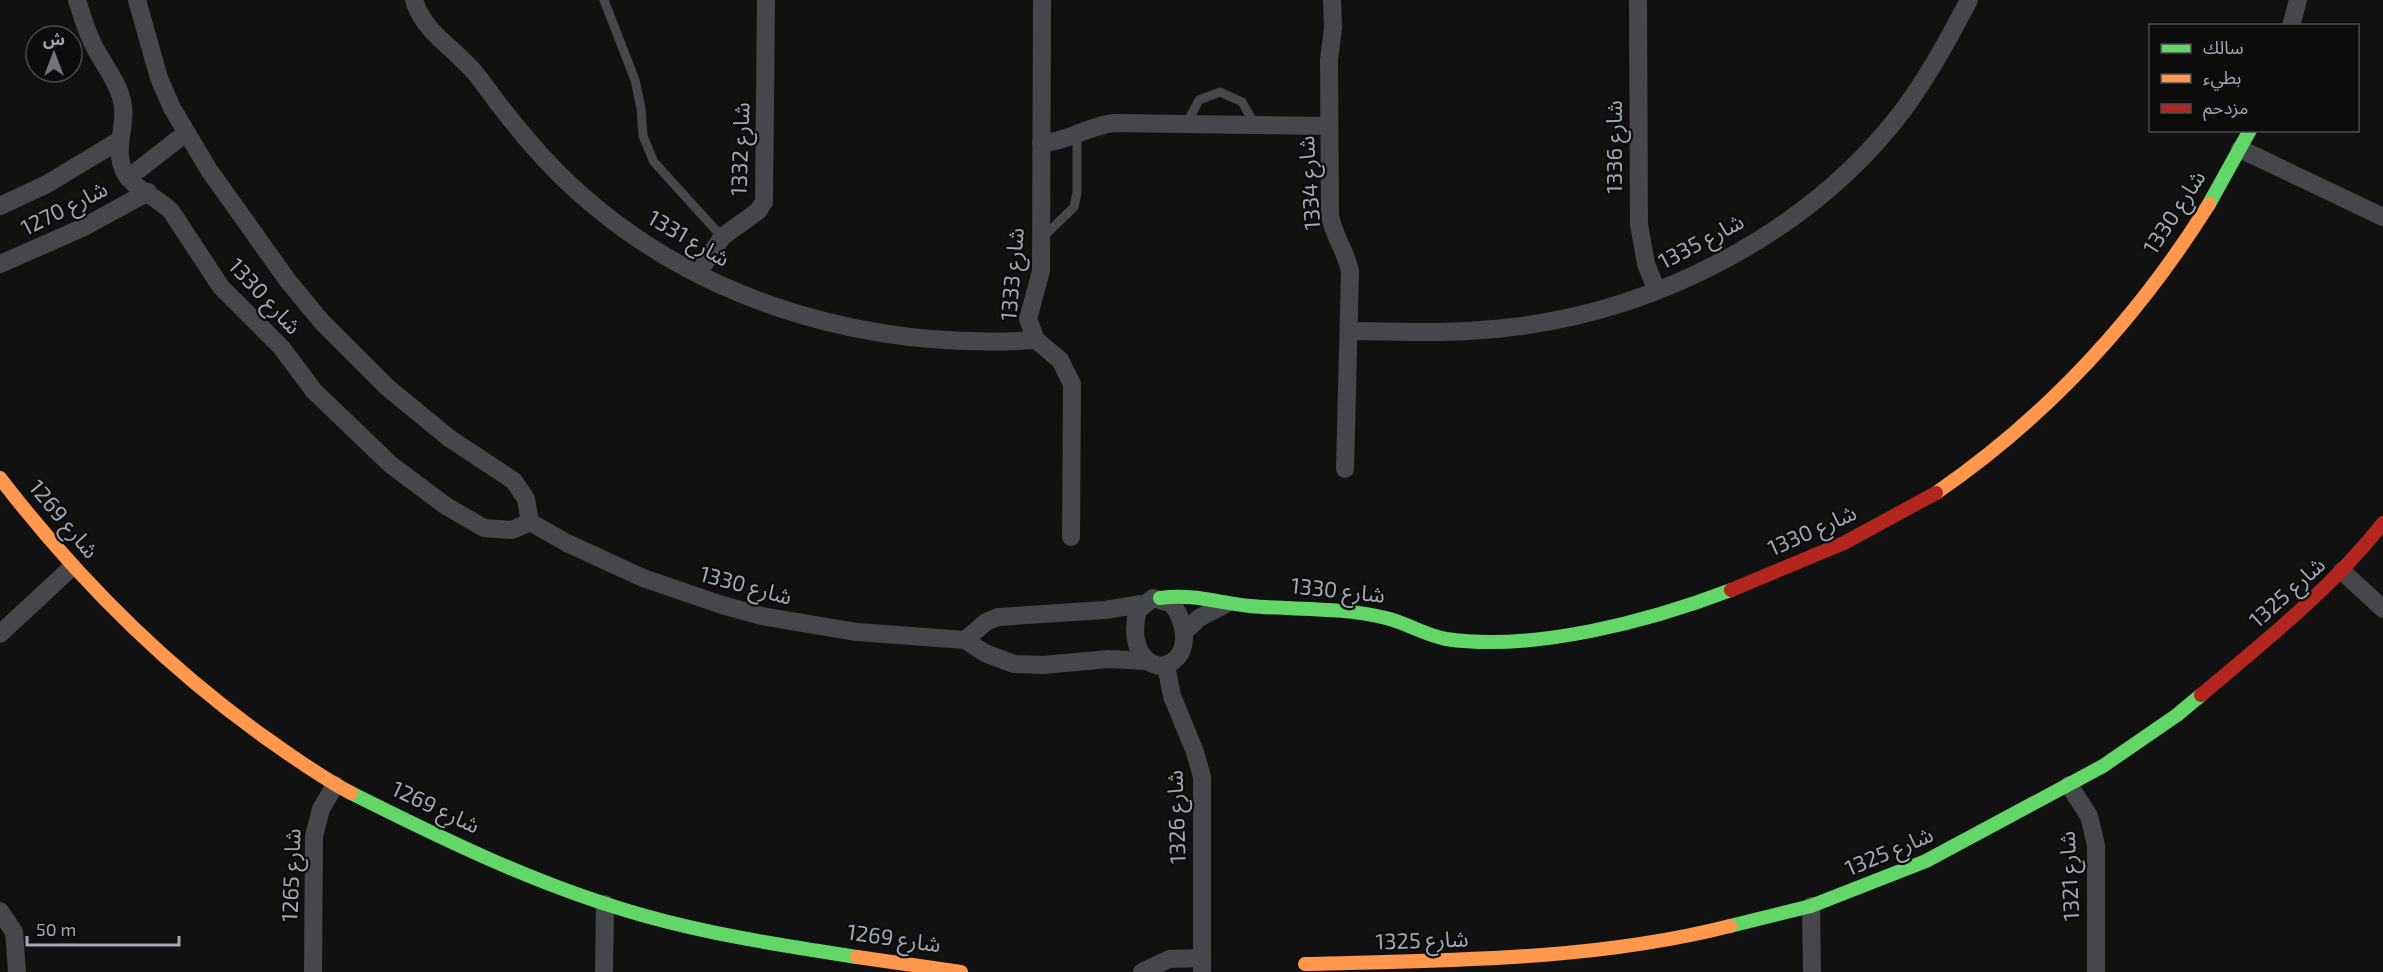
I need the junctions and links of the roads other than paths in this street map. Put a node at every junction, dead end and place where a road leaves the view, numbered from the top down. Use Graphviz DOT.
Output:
graph roads {
  1 [pos="77,0"];
  2 [pos="136,0"];
  3 [pos="414,0"];
  4 [pos="604,0"];
  5 [pos="766,0"];
  6 [pos="1042,0"];
  7 [pos="1332,0"];
  8 [pos="1638,0"];
  9 [pos="1969,0"];
  10 [pos="2298,0"];
  11 [pos="2292,24"];
  12 [pos="1187,123"];
  13 [pos="1254,123"];
  14 [pos="1329,126"];
  15 [pos="2249,132"];
  16 [pos="186,134"];
  17 [pos="1077,136"];
  18 [pos="120,140"];
  19 [pos="1041,143"];
  20 [pos="2240,149"];
  21 [pos="128,178"];
  22 [pos="148,192"];
  23 [pos="0,206"];
  24 [pos="2383,217"];
  25 [pos="722,237"];
  26 [pos="1041,240"];
  27 [pos="0,264"];
  28 [pos="698,273"];
  29 [pos="1657,291"];
  30 [pos="1350,331"];
  31 [pos="1036,340"];
  32 [pos="1345,469"];
  33 [pos="0,478"];
  34 [pos="530,522"];
  35 [pos="2383,523"];
  36 [pos="1071,537"];
  37 [pos="72,567"];
  38 [pos="2342,571"];
  39 [pos="1160,598"];
  40 [pos="1141,604"];
  41 [pos="1226,604"];
  42 [pos="2383,609"];
  43 [pos="1184,632"];
  44 [pos="0,634"];
  45 [pos="965,640"];
  46 [pos="1145,661"];
  47 [pos="1166,666"];
  48 [pos="335,785"];
  49 [pos="2068,785"];
  50 [pos="604,904"];
  51 [pos="1811,906"];
  52 [pos="0,911"];
  53 [pos="1305,964"];
  54 [pos="1202,965"];
  55 [pos="1528,965"];
  56 [pos="894,968"];
  57 [pos="17,972"];
  58 [pos="313,972"];
  59 [pos="604,972"];
  60 [pos="961,972"];
  61 [pos="1142,972"];
  62 [pos="1812,972"];
  63 [pos="2096,972"];
  1 -- 18 [label="street"];
  2 -- 16 [label="street, شارع 1330"];
  3 -- 28 [label="street, شارع 1331"];
  4 -- 25 [label="lane"];
  5 -- 25 [label="street, شارع 1332"];
  6 -- 19 [label="street, شارع 1333"];
  7 -- 14 [label="street, شارع 1334"];
  8 -- 29 [label="street, شارع 1336"];
  9 -- 29 [label="street, شارع 1335"];
  10 -- 11 [label="street"];
  12 -- 13 [label="street"];
  12 -- 13 [label="lane"];
  12 -- 17 [label="street"];
  13 -- 14 [label="street"];
  14 -- 30 [label="street, شارع 1334"];
  15 -- 20 [label="street, شارع 1330"];
  16 -- 21 [label="street"];
  16 -- 34 [label="street, شارع 1330"];
  17 -- 19 [label="street"];
  17 -- 26 [label="lane"];
  18 -- 21 [label="street"];
  18 -- 23 [label="street"];
  19 -- 26 [label="street, شارع 1333"];
  20 -- 24 [label="street"];
  20 -- 41 [label="street, شارع 1330"];
  21 -- 22 [label="street, شارع 1330"];
  22 -- 27 [label="street, شارع 1270"];
  22 -- 34 [label="street, شارع 1330"];
  25 -- 28 [label="street, شارع 1332"];
  26 -- 31 [label="street, شارع 1333"];
  28 -- 31 [label="street, شارع 1331"];
  29 -- 30 [label="street, شارع 1335"];
  30 -- 32 [label="street, شارع 1334"];
  31 -- 36 [label="street, شارع 1333"];
  33 -- 37 [label="street, شارع 1269"];
  34 -- 45 [label="street, شارع 1330"];
  35 -- 38 [label="street, شارع 1325"];
  37 -- 44 [label="street"];
  37 -- 48 [label="street, شارع 1269"];
  38 -- 42 [label="street"];
  38 -- 49 [label="street, شارع 1325"];
  39 -- 40 [label="street"];
  39 -- 41 [label="street, شارع 1330"];
  39 -- 43 [label="street"];
  40 -- 45 [label="street"];
  40 -- 46 [label="street"];
  41 -- 43 [label="street"];
  43 -- 47 [label="street"];
  45 -- 46 [label="street, شارع 1330"];
  46 -- 47 [label="street"];
  47 -- 54 [label="street, شارع 1326"];
  48 -- 50 [label="street, شارع 1269"];
  48 -- 58 [label="street, شارع 1265"];
  49 -- 51 [label="street, شارع 1325"];
  49 -- 63 [label="street, شارع 1321"];
  50 -- 56 [label="street, شارع 1269"];
  50 -- 59 [label="street"];
  51 -- 55 [label="street, شارع 1325"];
  51 -- 62 [label="street"];
  52 -- 57 [label="street"];
  53 -- 55 [label="street, شارع 1325"];
  54 -- 61 [label="street"];
  56 -- 60 [label="street, شارع 1269"];
}
